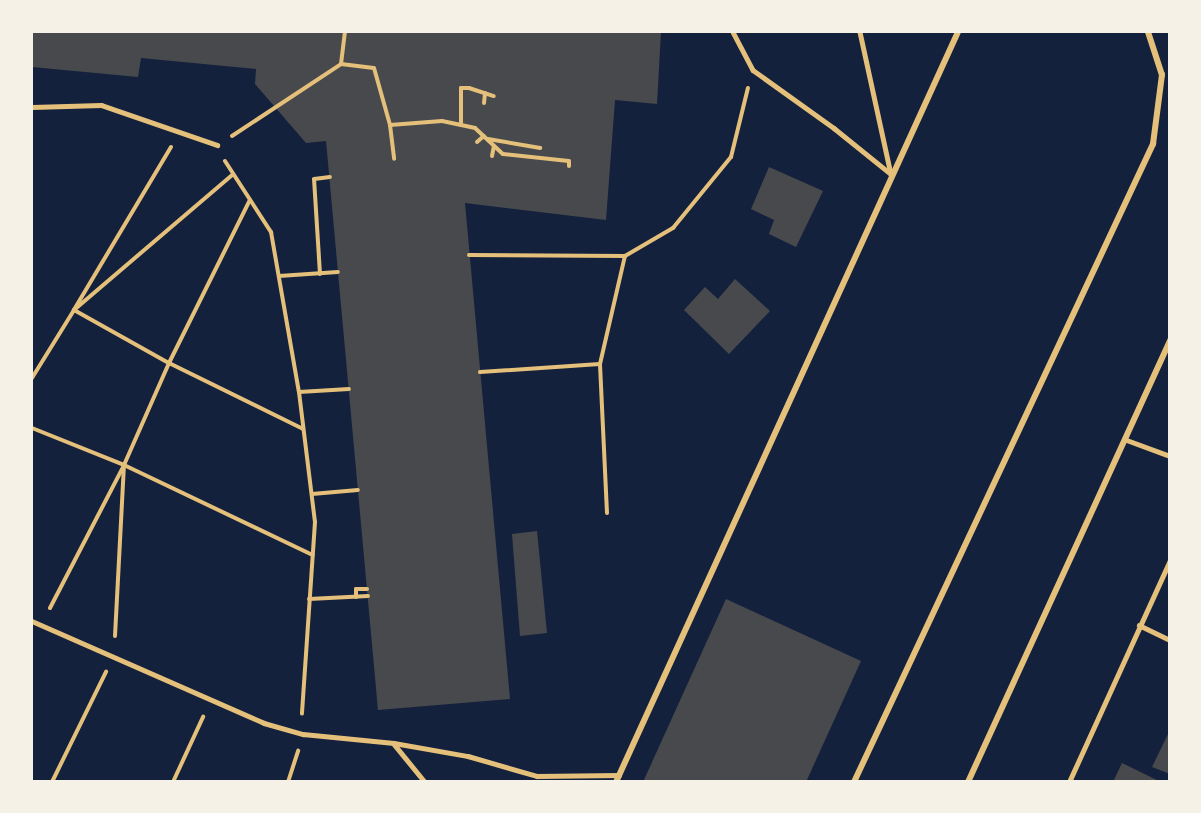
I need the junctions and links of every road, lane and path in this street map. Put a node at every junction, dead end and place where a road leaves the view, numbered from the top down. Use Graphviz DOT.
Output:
graph roads {
  1 [pos="345,32"];
  2 [pos="734,32"];
  3 [pos="860,32"];
  4 [pos="958,32"];
  5 [pos="1148,32"];
  6 [pos="341,64"];
  7 [pos="753,70"];
  8 [pos="485,93"];
  9 [pos="494,96"];
  10 [pos="484,103"];
  11 [pos="32,107"];
  12 [pos="390,125"];
  13 [pos="461,125"];
  14 [pos="180,132"];
  15 [pos="485,138"];
  16 [pos="477,142"];
  17 [pos="217,145"];
  18 [pos="537,145"];
  19 [pos="494,146"];
  20 [pos="492,156"];
  21 [pos="394,159"];
  22 [pos="569,166"];
  23 [pos="891,174"];
  24 [pos="232,175"];
  25 [pos="330,177"];
  26 [pos="250,200"];
  27 [pos="469,255"];
  28 [pos="625,256"];
  29 [pos="338,272"];
  30 [pos="320,274"];
  31 [pos="279,276"];
  32 [pos="74,310"];
  33 [pos="1170,340"];
  34 [pos="169,363"];
  35 [pos="600,364"];
  36 [pos="480,372"];
  37 [pos="32,378"];
  38 [pos="349,389"];
  39 [pos="299,392"];
  40 [pos="32,428"];
  41 [pos="304,430"];
  42 [pos="1124,439"];
  43 [pos="1170,456"];
  44 [pos="124,465"];
  45 [pos="358,490"];
  46 [pos="312,494"];
  47 [pos="608,513"];
  48 [pos="313,555"];
  49 [pos="1170,560"];
  50 [pos="367,588"];
  51 [pos="368,596"];
  52 [pos="356,597"];
  53 [pos="309,599"];
  54 [pos="32,621"];
  55 [pos="1138,625"];
  56 [pos="42,626"];
  57 [pos="1170,640"];
  58 [pos="114,657"];
  59 [pos="211,700"];
  60 [pos="303,734"];
  61 [pos="394,744"];
  62 [pos="617,778"];
  63 [pos="52,782"];
  64 [pos="173,782"];
  65 [pos="288,782"];
  66 [pos="425,782"];
  67 [pos="854,782"];
  68 [pos="968,782"];
  69 [pos="1069,782"];
  1 -- 6 [label="path"];
  2 -- 7 [label="lane"];
  3 -- 23 [label="lane"];
  4 -- 23 [label="street"];
  5 -- 67 [label="street"];
  6 -- 12 [label="path"];
  6 -- 17 [label="path"];
  7 -- 23 [label="lane"];
  7 -- 28 [label="path"];
  8 -- 9 [label="path"];
  8 -- 10 [label="path"];
  8 -- 13 [label="path"];
  11 -- 14 [label="lane"];
  12 -- 13 [label="path"];
  12 -- 21 [label="path"];
  13 -- 15 [label="path"];
  14 -- 17 [label="lane"];
  14 -- 32 [label="path"];
  15 -- 16 [label="path"];
  15 -- 18 [label="path"];
  15 -- 19 [label="path"];
  17 -- 24 [label="path"];
  19 -- 20 [label="path"];
  19 -- 22 [label="path"];
  23 -- 62 [label="street"];
  24 -- 26 [label="path"];
  24 -- 32 [label="path"];
  25 -- 30 [label="path"];
  26 -- 31 [label="path"];
  26 -- 34 [label="path"];
  27 -- 28 [label="path"];
  28 -- 35 [label="path"];
  29 -- 30 [label="path"];
  30 -- 31 [label="path"];
  31 -- 39 [label="path"];
  32 -- 34 [label="path"];
  32 -- 37 [label="path"];
  33 -- 42 [label="street"];
  34 -- 41 [label="path"];
  34 -- 44 [label="path"];
  35 -- 36 [label="path"];
  35 -- 47 [label="path"];
  38 -- 39 [label="path"];
  39 -- 41 [label="path"];
  40 -- 44 [label="path"];
  41 -- 46 [label="path"];
  42 -- 43 [label="lane"];
  42 -- 68 [label="street"];
  44 -- 48 [label="path"];
  44 -- 56 [label="path"];
  44 -- 58 [label="path"];
  45 -- 46 [label="path"];
  46 -- 48 [label="path"];
  48 -- 53 [label="path"];
  49 -- 55 [label="lane"];
  50 -- 52 [label="path"];
  51 -- 52 [label="path"];
  52 -- 53 [label="path"];
  53 -- 60 [label="path"];
  54 -- 56 [label="lane"];
  55 -- 57 [label="lane"];
  55 -- 69 [label="lane"];
  56 -- 58 [label="lane"];
  58 -- 59 [label="lane"];
  58 -- 63 [label="path"];
  59 -- 60 [label="lane"];
  59 -- 64 [label="path"];
  60 -- 61 [label="lane"];
  60 -- 65 [label="path"];
  61 -- 62 [label="lane"];
  61 -- 66 [label="lane"];
}
